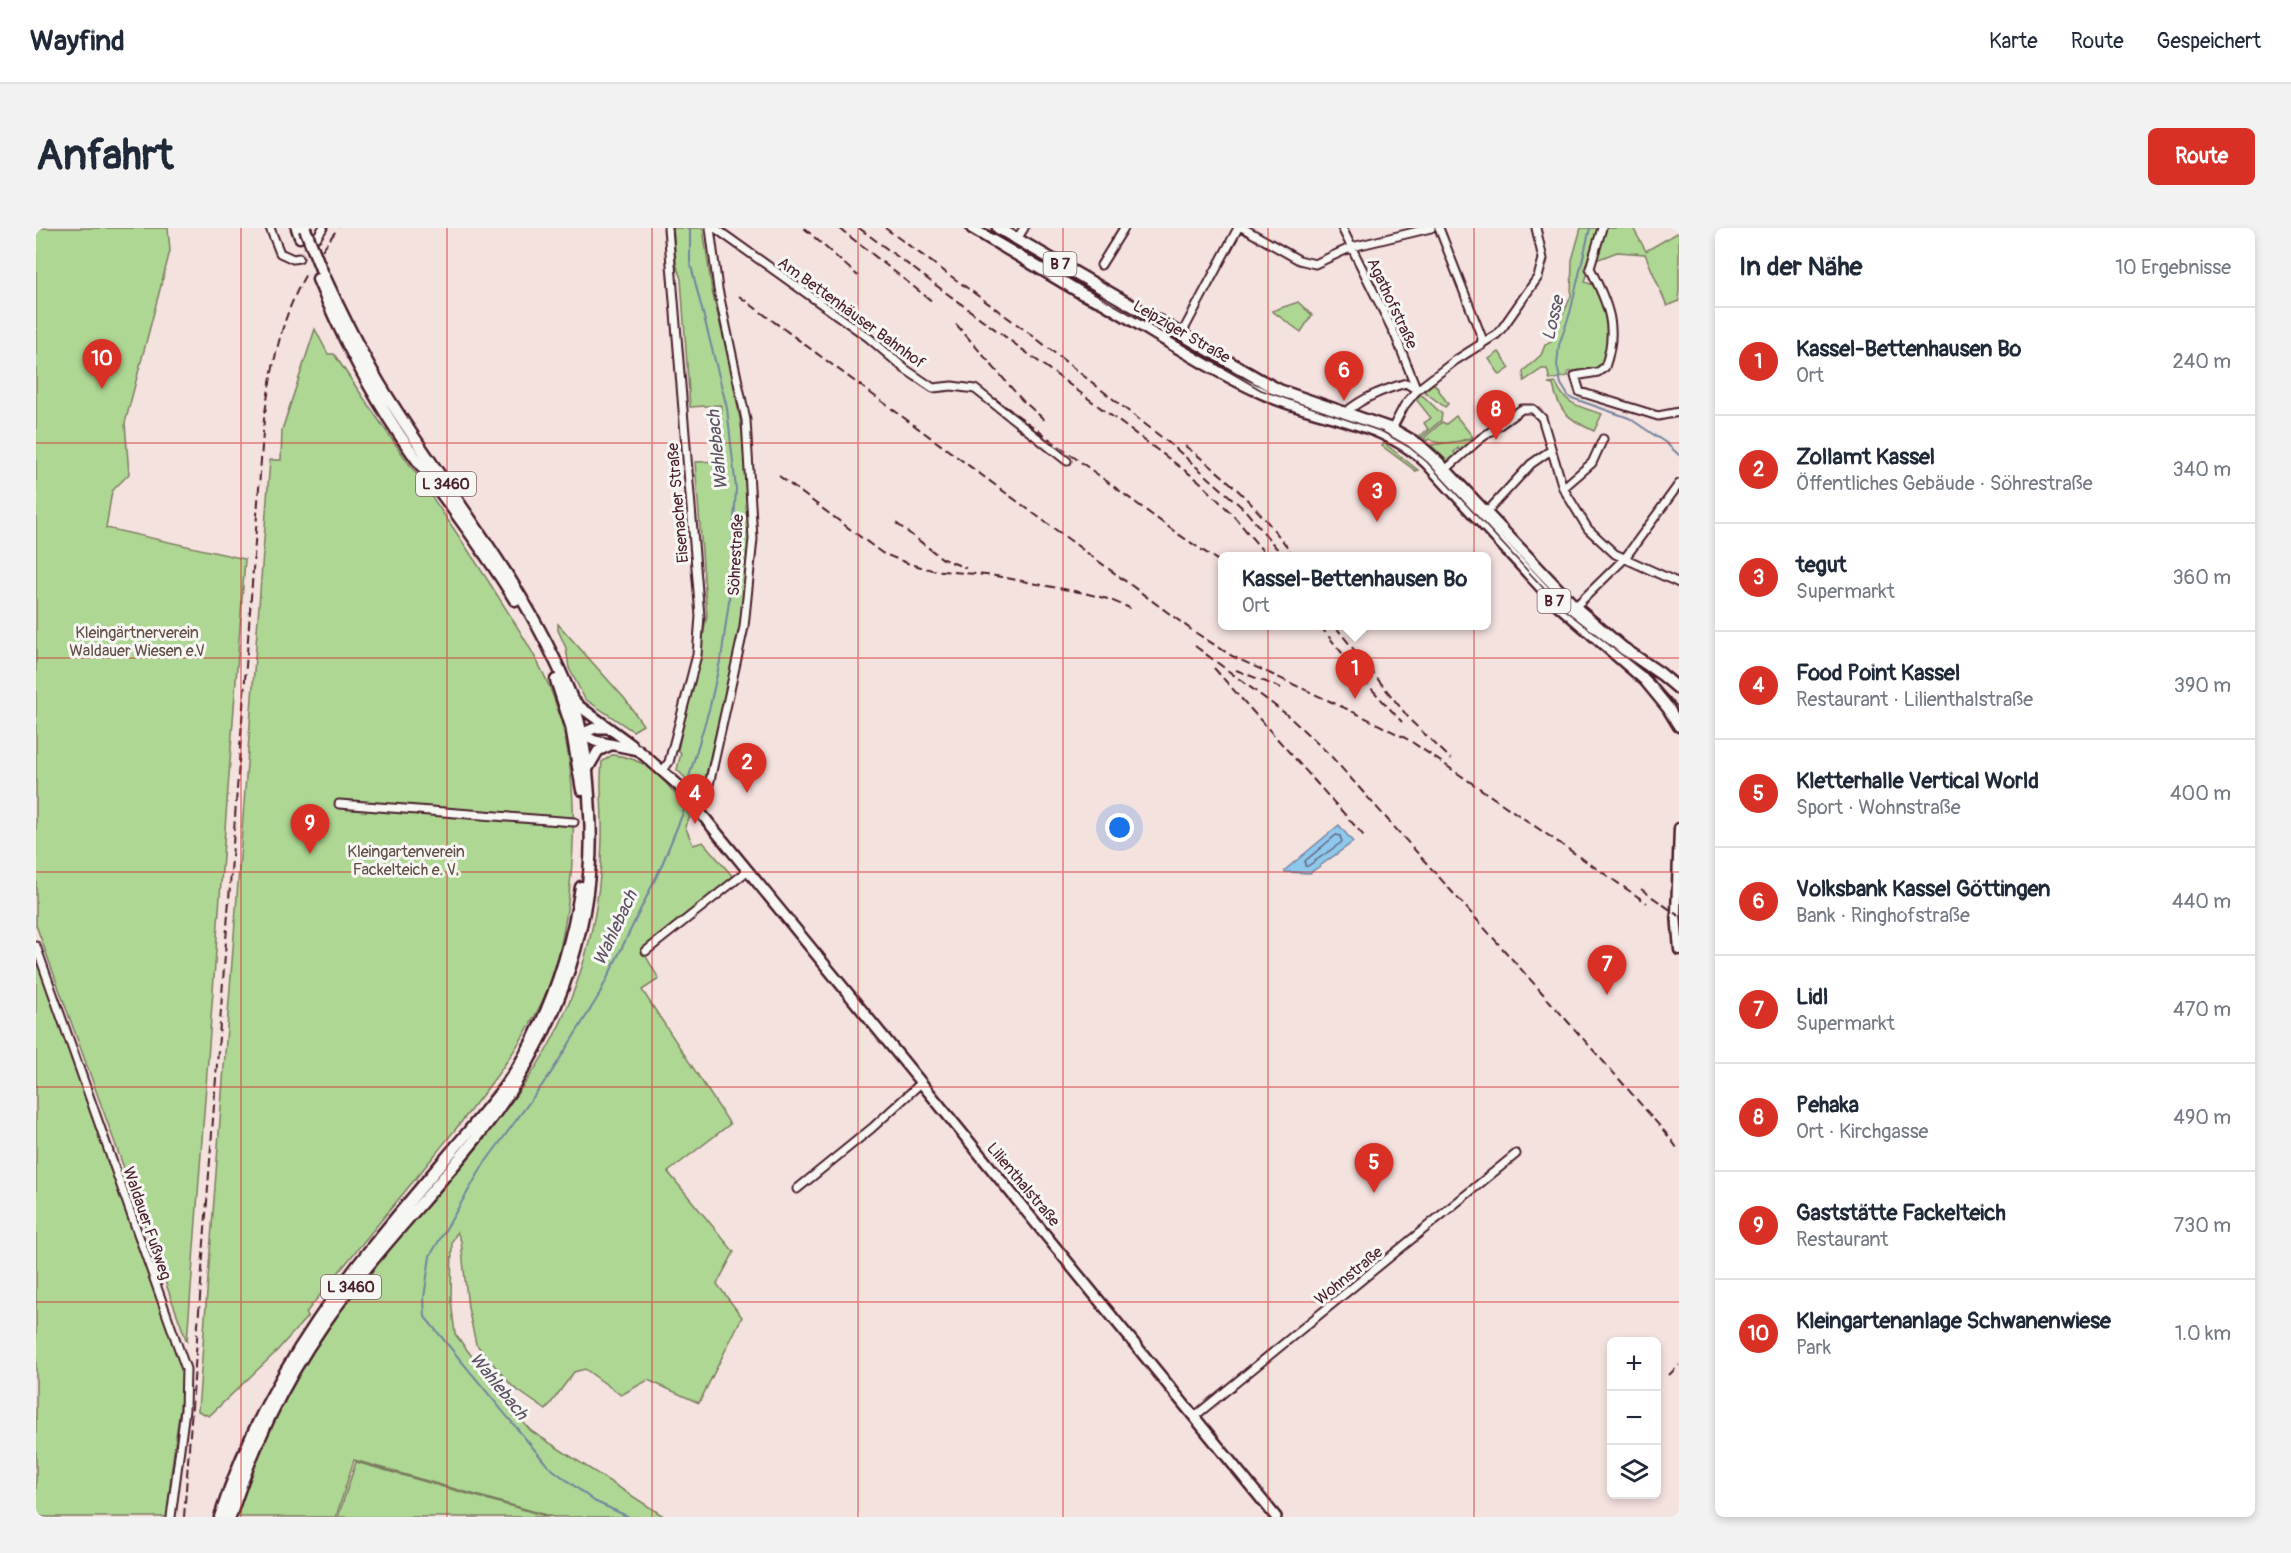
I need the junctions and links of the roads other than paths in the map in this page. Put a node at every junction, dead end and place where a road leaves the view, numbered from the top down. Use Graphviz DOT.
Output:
graph roads {
  1 [pos="270,228"];
  2 [pos="323,228"];
  3 [pos="668,228"];
  4 [pos="710,228"];
  5 [pos="715,228"];
  6 [pos="972,228"];
  7 [pos="999,228"];
  8 [pos="1024,228"];
  9 [pos="1124,228"];
  10 [pos="1238,228"];
  11 [pos="1243,228"];
  12 [pos="1342,228"];
  13 [pos="1431,228"];
  14 [pos="1439,228"];
  15 [pos="1536,228"];
  16 [pos="1602,228"];
  17 [pos="302,230"];
  18 [pos="316,237"];
  19 [pos="1017,239"];
  20 [pos="1352,247"];
  21 [pos="299,258"];
  22 [pos="1101,265"];
  23 [pos="319,272"];
  24 [pos="1181,335"];
  25 [pos="1481,347"];
  26 [pos="1417,390"];
  27 [pos="1346,412"];
  28 [pos="1679,412"];
  29 [pos="1390,433"];
  30 [pos="1603,439"];
  31 [pos="1551,450"];
  32 [pos="1067,461"];
  33 [pos="1442,473"];
  34 [pos="1679,484"];
  35 [pos="1563,488"];
  36 [pos="1486,513"];
  37 [pos="1625,558"];
  38 [pos="1679,583"];
  39 [pos="1571,610"];
  40 [pos="1678,686"];
  41 [pos="571,698"];
  42 [pos="571,726"];
  43 [pos="1679,726"];
  44 [pos="609,728"];
  45 [pos="581,734"];
  46 [pos="614,744"];
  47 [pos="638,750"];
  48 [pos="587,770"];
  49 [pos="663,770"];
  50 [pos="582,790"];
  51 [pos="691,800"];
  52 [pos="339,804"];
  53 [pos="574,822"];
  54 [pos="1679,828"];
  55 [pos="747,872"];
  56 [pos="36,946"];
  57 [pos="1679,950"];
  58 [pos="646,951"];
  59 [pos="921,1083"];
  60 [pos="1516,1154"];
  61 [pos="797,1189"];
  62 [pos="1195,1416"];
  63 [pos="171,1517"];
  64 [pos="220,1517"];
  65 [pos="230,1517"];
  66 [pos="1276,1517"];
  1 -- 21 [label="street"];
  2 -- 18 [label="street"];
  3 -- 49 [label="street, Eisenacher Straße"];
  4 -- 51 [label="street, Söhrestraße"];
  5 -- 32 [label="street, Am Bettenhäuser Bahnhof"];
  6 -- 29 [label="main road, Leipziger Straße / B 7"];
  7 -- 19 [label="main road, Leipziger Straße / B 7"];
  8 -- 19 [label="street"];
  9 -- 22 [label="street"];
  10 -- 24 [label="street"];
  11 -- 20 [label="street"];
  12 -- 20 [label="street, Agathofstraße"];
  13 -- 20 [label="street"];
  14 -- 25 [label="street"];
  15 -- 25 [label="street"];
  16 -- 28 [label="street"];
  17 -- 23 [label="main road, L 3460, bridge"];
  19 -- 24 [label="main road, Leipziger Straße / B 7"];
  20 -- 26 [label="street, Agathofstraße"];
  23 -- 41 [label="main road, L 3460"];
  23 -- 42 [label="main road, L 3460"];
  24 -- 27 [label="main road, Leipziger Straße / B 7"];
  25 -- 26 [label="street"];
  26 -- 27 [label="street"];
  26 -- 29 [label="street"];
  27 -- 29 [label="main road, Leipziger Straße / B 7"];
  29 -- 33 [label="main road, Leipziger Straße / B 7"];
  30 -- 35 [label="street"];
  31 -- 33 [label="street"];
  31 -- 35 [label="street"];
  31 -- 36 [label="street"];
  33 -- 36 [label="main road, B 7"];
  33 -- 39 [label="main road, Leipziger Straße / B 7"];
  34 -- 37 [label="street"];
  35 -- 37 [label="street"];
  36 -- 39 [label="main road, B 7"];
  37 -- 38 [label="street"];
  37 -- 39 [label="street"];
  39 -- 40 [label="main road, B 7"];
  39 -- 43 [label="main road, Leipziger Straße / B 7"];
  41 -- 44 [label="main road"];
  41 -- 45 [label="main road, L 3460"];
  42 -- 45 [label="main road"];
  42 -- 50 [label="main road, L 3460"];
  44 -- 45 [label="main road"];
  44 -- 47 [label="main road"];
  45 -- 46 [label="main road, Lilienthalstraße"];
  45 -- 48 [label="main road, L 3460"];
  45 -- 50 [label="main road"];
  46 -- 47 [label="main road, Lilienthalstraße"];
  46 -- 48 [label="main road"];
  47 -- 49 [label="main road, Lilienthalstraße"];
  48 -- 65 [label="main road, L 3460"];
  49 -- 51 [label="main road, Lilienthalstraße"];
  50 -- 64 [label="main road, L 3460"];
  51 -- 55 [label="main road, Lilienthalstraße"];
  52 -- 53 [label="street"];
  54 -- 57 [label="street"];
  55 -- 58 [label="street"];
  55 -- 59 [label="main road, Lilienthalstraße"];
  56 -- 63 [label="street, Waldauer Fußweg"];
  59 -- 61 [label="street"];
  59 -- 62 [label="main road, Lilienthalstraße"];
  60 -- 62 [label="street, Wohnstraße"];
  62 -- 66 [label="main road, Lilienthalstraße"];
}
